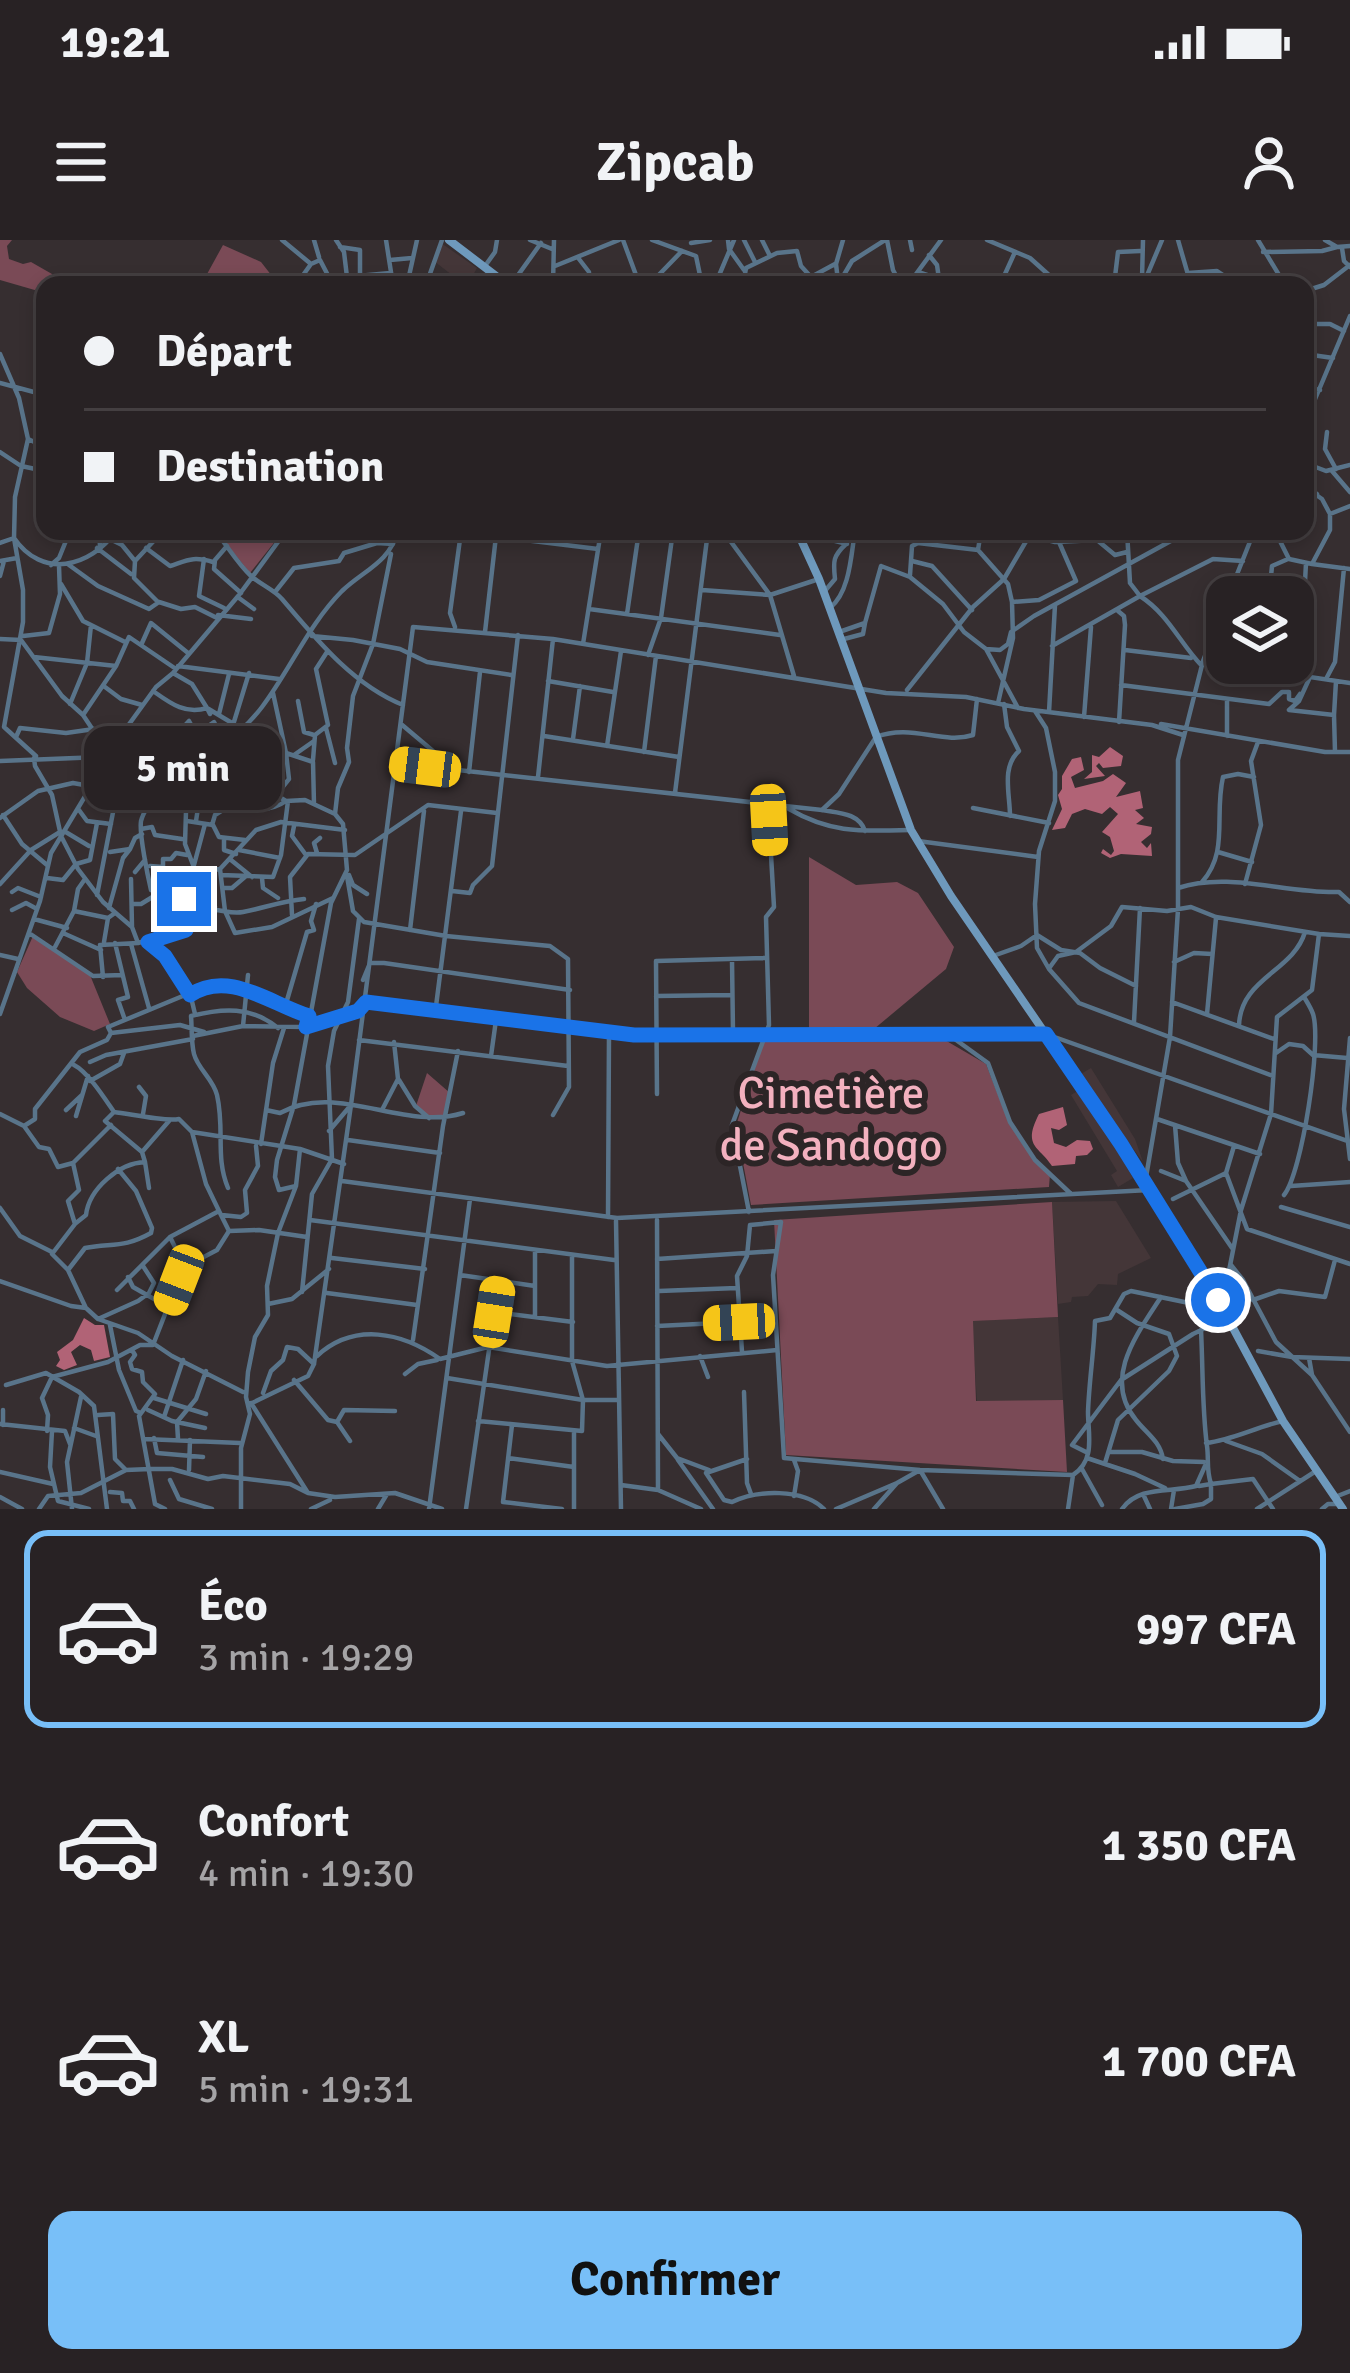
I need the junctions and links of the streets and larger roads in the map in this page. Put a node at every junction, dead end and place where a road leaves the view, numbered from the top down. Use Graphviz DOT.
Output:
graph roads {
  1 [pos="282,240"];
  2 [pos="314,240"];
  3 [pos="386,240"];
  4 [pos="417,240"];
  5 [pos="497,240"];
  6 [pos="530,240"];
  7 [pos="554,240"];
  8 [pos="621,240"];
  9 [pos="652,240"];
  10 [pos="710,240"];
  11 [pos="731,240"];
  12 [pos="744,240"];
  13 [pos="762,240"];
  14 [pos="843,240"];
  15 [pos="886,240"];
  16 [pos="910,240"];
  17 [pos="941,240"];
  18 [pos="987,240"];
  19 [pos="1143,240"];
  20 [pos="1162,240"];
  21 [pos="1178,240"];
  22 [pos="1258,240"];
  23 [pos="1325,240"];
  24 [pos="452,241"];
  25 [pos="690,242"];
  26 [pos="998,242"];
  27 [pos="338,243"];
  28 [pos="541,243"];
  29 [pos="1350,246"];
  30 [pos="1340,248"];
  31 [pos="554,249"];
  32 [pos="729,249"];
  33 [pos="912,250"];
  34 [pos="929,250"];
  35 [pos="683,251"];
  36 [pos="1141,251"];
  37 [pos="1263,252"];
  38 [pos="692,253"];
  39 [pos="1016,253"];
  40 [pos="770,256"];
  41 [pos="412,258"];
  42 [pos="580,259"];
  43 [pos="837,259"];
  44 [pos="320,260"];
  45 [pos="390,260"];
  46 [pos="311,263"];
  47 [pos="756,263"];
  48 [pos="555,266"];
  49 [pos="1349,266"];
  50 [pos="485,267"];
  51 [pos="744,270"];
  52 [pos="918,272"];
  53 [pos="390,273"];
  54 [pos="1188,273"];
  55 [pos="927,275"];
  56 [pos="302,276"];
  57 [pos="328,276"];
  58 [pos="346,276"];
  59 [pos="360,276"];
  60 [pos="372,276"];
  61 [pos="391,276"];
  62 [pos="409,276"];
  63 [pos="434,276"];
  64 [pos="496,276"];
  65 [pos="512,276"];
  66 [pos="554,276"];
  67 [pos="589,276"];
  68 [pos="637,276"];
  69 [pos="657,276"];
  70 [pos="701,276"];
  71 [pos="719,276"];
  72 [pos="744,276"];
  73 [pos="808,276"];
  74 [pos="820,276"];
  75 [pos="838,276"];
  76 [pos="842,276"];
  77 [pos="899,276"];
  78 [pos="914,276"];
  79 [pos="930,276"];
  80 [pos="939,276"];
  81 [pos="1004,276"];
  82 [pos="1051,276"];
  83 [pos="1115,276"];
  84 [pos="1142,276"];
  85 [pos="1146,276"];
  86 [pos="1189,276"];
  87 [pos="1223,276"];
  88 [pos="1280,276"];
  89 [pos="1314,288"];
  90 [pos="1350,316"];
  91 [pos="1314,326"];
  92 [pos="1344,331"];
  93 [pos="0,355"];
  94 [pos="1314,356"];
  95 [pos="1333,358"];
  96 [pos="0,383"];
  97 [pos="14,388"];
  98 [pos="1314,389"];
  99 [pos="1320,390"];
  100 [pos="36,393"];
  101 [pos="1314,403"];
  102 [pos="1327,431"];
  103 [pos="28,439"];
  104 [pos="36,443"];
  105 [pos="0,452"];
  106 [pos="1314,465"];
  107 [pos="1350,465"];
  108 [pos="22,466"];
  109 [pos="36,469"];
  110 [pos="1334,470"];
  111 [pos="1314,492"];
  112 [pos="1350,492"];
  113 [pos="1317,494"];
  114 [pos="1314,497"];
  115 [pos="1350,506"];
  116 [pos="1330,514"];
  117 [pos="14,538"];
  118 [pos="66,540"];
  119 [pos="99,540"];
  120 [pos="109,540"];
  121 [pos="112,540"];
  122 [pos="154,540"];
  123 [pos="222,540"];
  124 [pos="279,540"];
  125 [pos="395,540"];
  126 [pos="460,540"];
  127 [pos="496,540"];
  128 [pos="528,540"];
  129 [pos="560,540"];
  130 [pos="600,540"];
  131 [pos="638,540"];
  132 [pos="672,540"];
  133 [pos="707,540"];
  134 [pos="730,540"];
  135 [pos="801,540"];
  136 [pos="830,540"];
  137 [pos="851,540"];
  138 [pos="980,540"];
  139 [pos="1026,540"];
  140 [pos="1053,540"];
  141 [pos="1127,540"];
  142 [pos="1174,540"];
  143 [pos="1250,540"];
  144 [pos="1280,540"];
  145 [pos="1099,541"];
  146 [pos="1059,542"];
  147 [pos="0,543"];
  148 [pos="560,544"];
  149 [pos="849,545"];
  150 [pos="226,546"];
  151 [pos="393,546"];
  152 [pos="99,547"];
  153 [pos="146,548"];
  154 [pos="598,549"];
  155 [pos="978,550"];
  156 [pos="1126,551"];
  157 [pos="17,558"];
  158 [pos="204,558"];
  159 [pos="1289,559"];
  160 [pos="2,561"];
  161 [pos="135,561"];
  162 [pos="912,561"];
  163 [pos="1243,561"];
  164 [pos="213,562"];
  165 [pos="1309,563"];
  166 [pos="51,565"];
  167 [pos="70,565"];
  168 [pos="59,566"];
  169 [pos="1128,567"];
  170 [pos="1347,569"];
  171 [pos="0,576"];
  172 [pos="134,576"];
  173 [pos="251,576"];
  174 [pos="1237,576"];
  175 [pos="1272,576"];
  176 [pos="1308,576"];
  177 [pos="910,577"];
  178 [pos="819,579"];
  179 [pos="1004,579"];
  180 [pos="1076,581"];
  181 [pos="61,583"];
  182 [pos="702,590"];
  183 [pos="275,592"];
  184 [pos="824,592"];
  185 [pos="1078,592"];
  186 [pos="239,595"];
  187 [pos="770,595"];
  188 [pos="1140,596"];
  189 [pos="157,602"];
  190 [pos="1012,602"];
  191 [pos="1054,605"];
  192 [pos="224,608"];
  193 [pos="830,608"];
  194 [pos="254,609"];
  195 [pos="589,609"];
  196 [pos="972,610"];
  197 [pos="1115,610"];
  198 [pos="627,614"];
  199 [pos="218,616"];
  200 [pos="661,618"];
  201 [pos="251,619"];
  202 [pos="696,623"];
  203 [pos="1091,624"];
  204 [pos="91,625"];
  205 [pos="960,627"];
  206 [pos="456,629"];
  207 [pos="485,632"];
  208 [pos="1011,632"];
  209 [pos="311,634"];
  210 [pos="518,634"];
  211 [pos="780,635"];
  212 [pos="840,636"];
  213 [pos="21,638"];
  214 [pos="0,639"];
  215 [pos="553,639"];
  216 [pos="125,642"];
  217 [pos="142,643"];
  218 [pos="373,644"];
  219 [pos="583,644"];
  220 [pos="1052,646"];
  221 [pos="986,649"];
  222 [pos="1124,650"];
  223 [pos="1206,650"];
  224 [pos="621,651"];
  225 [pos="327,652"];
  226 [pos="188,653"];
  227 [pos="409,654"];
  228 [pos="652,656"];
  229 [pos="34,657"];
  230 [pos="691,660"];
  231 [pos="1201,662"];
  232 [pos="1206,662"];
  233 [pos="87,663"];
  234 [pos="116,666"];
  235 [pos="176,669"];
  236 [pos="480,672"];
  237 [pos="229,674"];
  238 [pos="249,674"];
  239 [pos="513,675"];
  240 [pos="794,676"];
  241 [pos="1314,678"];
  242 [pos="12,679"];
  243 [pos="280,679"];
  244 [pos="361,679"];
  245 [pos="1326,679"];
  246 [pos="0,680"];
  247 [pos="548,681"];
  248 [pos="1336,681"];
  249 [pos="1350,683"];
  250 [pos="1308,684"];
  251 [pos="580,685"];
  252 [pos="1004,685"];
  253 [pos="1121,685"];
  254 [pos="105,686"];
  255 [pos="860,688"];
  256 [pos="153,691"];
  257 [pos="614,692"];
  258 [pos="273,693"];
  259 [pos="904,693"];
  260 [pos="1300,694"];
  261 [pos="1194,695"];
  262 [pos="976,699"];
  263 [pos="1227,699"];
  264 [pos="298,701"];
  265 [pos="70,704"];
  266 [pos="1001,704"];
  267 [pos="403,705"];
  268 [pos="143,706"];
  269 [pos="1018,708"];
  270 [pos="183,709"];
  271 [pos="1035,711"];
  272 [pos="195,712"];
  273 [pos="212,712"];
  274 [pos="1049,712"];
  275 [pos="1068,714"];
  276 [pos="82,715"];
  277 [pos="1334,715"];
  278 [pos="1084,717"];
  279 [pos="189,721"];
  280 [pos="214,722"];
  281 [pos="1119,722"];
  282 [pos="400,723"];
  283 [pos="2,726"];
  284 [pos="326,728"];
  285 [pos="94,729"];
  286 [pos="238,730"];
  287 [pos="218,731"];
  288 [pos="1047,731"];
  289 [pos="1183,732"];
  290 [pos="544,736"];
  291 [pos="1227,736"];
  292 [pos="876,737"];
  293 [pos="314,738"];
  294 [pos="15,740"];
  295 [pos="573,740"];
  296 [pos="1258,742"];
  297 [pos="196,745"];
  298 [pos="607,746"];
  299 [pos="180,747"];
  300 [pos="223,749"];
  301 [pos="644,752"];
  302 [pos="1334,752"];
  303 [pos="1350,752"];
  304 [pos="290,754"];
  305 [pos="210,757"];
  306 [pos="679,757"];
  307 [pos="38,758"];
  308 [pos="108,758"];
  309 [pos="0,760"];
  310 [pos="313,762"];
  311 [pos="335,763"];
  312 [pos="394,763"];
  313 [pos="184,770"];
  314 [pos="457,770"];
  315 [pos="469,772"];
  316 [pos="227,774"];
  317 [pos="209,775"];
  318 [pos="501,776"];
  319 [pos="177,777"];
  320 [pos="239,777"];
  321 [pos="538,777"];
  322 [pos="1254,777"];
  323 [pos="251,786"];
  324 [pos="209,787"];
  325 [pos="49,789"];
  326 [pos="218,789"];
  327 [pos="238,789"];
  328 [pos="92,790"];
  329 [pos="261,793"];
  330 [pos="275,793"];
  331 [pos="674,794"];
  332 [pos="250,796"];
  333 [pos="287,801"];
  334 [pos="116,802"];
  335 [pos="236,802"];
  336 [pos="761,803"];
  337 [pos="153,804"];
  338 [pos="259,805"];
  339 [pos="314,806"];
  340 [pos="784,806"];
  341 [pos="220,807"];
  342 [pos="973,808"];
  343 [pos="424,809"];
  344 [pos="79,810"];
  345 [pos="822,810"];
  346 [pos="186,811"];
  347 [pos="461,811"];
  348 [pos="497,813"];
  349 [pos="333,814"];
  350 [pos="2,816"];
  351 [pos="1010,816"];
  352 [pos="187,821"];
  353 [pos="97,823"];
  354 [pos="196,823"];
  355 [pos="1049,823"];
  356 [pos="111,824"];
  357 [pos="208,824"];
  358 [pos="291,824"];
  359 [pos="329,827"];
  360 [pos="345,830"];
  361 [pos="866,830"];
  362 [pos="911,830"];
  363 [pos="142,832"];
  364 [pos="62,833"];
  365 [pos="385,836"];
  366 [pos="184,838"];
  367 [pos="224,838"];
  368 [pos="320,838"];
  369 [pos="247,841"];
  370 [pos="918,841"];
  371 [pos="91,848"];
  372 [pos="130,849"];
  373 [pos="31,850"];
  374 [pos="1218,852"];
  375 [pos="317,853"];
  376 [pos="107,855"];
  377 [pos="188,855"];
  378 [pos="235,855"];
  379 [pos="306,855"];
  380 [pos="345,856"];
  381 [pos="280,857"];
  382 [pos="1038,857"];
  383 [pos="1252,862"];
  384 [pos="147,863"];
  385 [pos="76,864"];
  386 [pos="47,865"];
  387 [pos="163,866"];
  388 [pos="194,868"];
  389 [pos="208,870"];
  390 [pos="346,870"];
  391 [pos="120,871"];
  392 [pos="220,872"];
  393 [pos="249,877"];
  394 [pos="262,878"];
  395 [pos="45,879"];
  396 [pos="85,879"];
  397 [pos="184,881"];
  398 [pos="1202,882"];
  399 [pos="0,884"];
  400 [pos="1245,884"];
  401 [pos="224,888"];
  402 [pos="1178,888"];
  403 [pos="204,889"];
  404 [pos="31,891"];
  405 [pos="452,891"];
  406 [pos="12,892"];
  407 [pos="367,893"];
  408 [pos="97,895"];
  409 [pos="161,895"];
  410 [pos="40,897"];
  411 [pos="333,898"];
  412 [pos="304,899"];
  413 [pos="290,900"];
  414 [pos="279,901"];
  415 [pos="1350,902"];
  416 [pos="129,904"];
  417 [pos="316,904"];
  418 [pos="215,908"];
  419 [pos="1140,908"];
  420 [pos="37,909"];
  421 [pos="1178,909"];
  422 [pos="12,910"];
  423 [pos="74,911"];
  424 [pos="112,911"];
  425 [pos="225,911"];
  426 [pos="292,915"];
  427 [pos="1216,917"];
  428 [pos="108,918"];
  429 [pos="34,919"];
  430 [pos="359,919"];
  431 [pos="374,926"];
  432 [pos="131,927"];
  433 [pos="184,928"];
  434 [pos="65,930"];
  435 [pos="410,930"];
  436 [pos="1305,932"];
  437 [pos="29,933"];
  438 [pos="1319,934"];
  439 [pos="1036,935"];
  440 [pos="446,936"];
  441 [pos="1350,936"];
  442 [pos="148,942"];
  443 [pos="115,943"];
  444 [pos="135,944"];
  445 [pos="102,946"];
  446 [pos="55,948"];
  447 [pos="1076,952"];
  448 [pos="1212,954"];
  449 [pos="0,955"];
  450 [pos="992,956"];
  451 [pos="732,957"];
  452 [pos="766,958"];
  453 [pos="18,959"];
  454 [pos="1174,962"];
  455 [pos="370,963"];
  456 [pos="1049,969"];
  457 [pos="122,974"];
  458 [pos="441,974"];
  459 [pos="248,975"];
  460 [pos="103,977"];
  461 [pos="363,980"];
  462 [pos="1136,986"];
  463 [pos="244,988"];
  464 [pos="570,990"];
  465 [pos="190,994"];
  466 [pos="731,995"];
  467 [pos="656,996"];
  468 [pos="1304,997"];
  469 [pos="348,1002"];
  470 [pos="366,1002"];
  471 [pos="1172,1002"];
  472 [pos="285,1006"];
  473 [pos="150,1010"];
  474 [pos="243,1011"];
  475 [pos="0,1013"];
  476 [pos="435,1013"];
  477 [pos="195,1014"];
  478 [pos="343,1014"];
  479 [pos="1207,1014"];
  480 [pos="309,1016"];
  481 [pos="496,1019"];
  482 [pos="124,1020"];
  483 [pos="1134,1024"];
  484 [pos="243,1026"];
  485 [pos="1239,1026"];
  486 [pos="192,1027"];
  487 [pos="306,1027"];
  488 [pos="569,1027"];
  489 [pos="281,1028"];
  490 [pos="204,1032"];
  491 [pos="733,1032"];
  492 [pos="945,1032"];
  493 [pos="609,1033"];
  494 [pos="766,1033"];
  495 [pos="111,1034"];
  496 [pos="1046,1034"];
  497 [pos="656,1035"];
  498 [pos="193,1037"];
  499 [pos="1169,1037"];
  500 [pos="1350,1038"];
  501 [pos="1275,1039"];
  502 [pos="359,1040"];
  503 [pos="394,1042"];
  504 [pos="458,1051"];
  505 [pos="124,1053"];
  506 [pos="1313,1055"];
  507 [pos="491,1056"];
  508 [pos="1274,1056"];
  509 [pos="1347,1058"];
  510 [pos="90,1062"];
  511 [pos="73,1065"];
  512 [pos="571,1066"];
  513 [pos="1165,1075"];
  514 [pos="1273,1076"];
  515 [pos="89,1079"];
  516 [pos="398,1079"];
  517 [pos="139,1087"];
  518 [pos="657,1094"];
  519 [pos="82,1095"];
  520 [pos="329,1102"];
  521 [pos="294,1105"];
  522 [pos="351,1105"];
  523 [pos="66,1110"];
  524 [pos="266,1110"];
  525 [pos="382,1111"];
  526 [pos="114,1112"];
  527 [pos="464,1113"];
  528 [pos="0,1114"];
  529 [pos="143,1114"];
  530 [pos="1271,1114"];
  531 [pos="553,1115"];
  532 [pos="76,1116"];
  533 [pos="429,1118"];
  534 [pos="445,1119"];
  535 [pos="1157,1119"];
  536 [pos="170,1121"];
  537 [pos="111,1125"];
  538 [pos="1175,1125"];
  539 [pos="24,1126"];
  540 [pos="1306,1127"];
  541 [pos="329,1131"];
  542 [pos="192,1132"];
  543 [pos="224,1136"];
  544 [pos="348,1140"];
  545 [pos="1349,1141"];
  546 [pos="259,1144"];
  547 [pos="282,1145"];
  548 [pos="1234,1146"];
  549 [pos="300,1149"];
  550 [pos="142,1152"];
  551 [pos="440,1154"];
  552 [pos="1261,1154"];
  553 [pos="1350,1159"];
  554 [pos="332,1160"];
  555 [pos="73,1162"];
  556 [pos="146,1162"];
  557 [pos="344,1164"];
  558 [pos="118,1169"];
  559 [pos="1161,1171"];
  560 [pos="1226,1173"];
  561 [pos="1186,1181"];
  562 [pos="322,1182"];
  563 [pos="1350,1182"];
  564 [pos="341,1183"];
  565 [pos="296,1186"];
  566 [pos="1147,1186"];
  567 [pos="1291,1186"];
  568 [pos="228,1187"];
  569 [pos="149,1188"];
  570 [pos="1193,1189"];
  571 [pos="436,1192"];
  572 [pos="1070,1193"];
  573 [pos="1284,1196"];
  574 [pos="470,1197"];
  575 [pos="1173,1199"];
  576 [pos="0,1208"];
  577 [pos="1281,1208"];
  578 [pos="1241,1210"];
  579 [pos="749,1212"];
  580 [pos="221,1213"];
  581 [pos="608,1217"];
  582 [pos="657,1217"];
  583 [pos="616,1218"];
  584 [pos="310,1220"];
  585 [pos="337,1222"];
  586 [pos="75,1223"];
  587 [pos="1350,1227"];
  588 [pos="229,1231"];
  589 [pos="278,1234"];
  590 [pos="430,1236"];
  591 [pos="145,1237"];
  592 [pos="170,1237"];
  593 [pos="307,1237"];
  594 [pos="465,1240"];
  595 [pos="1232,1248"];
  596 [pos="153,1251"];
  597 [pos="535,1251"];
  598 [pos="776,1251"];
  599 [pos="52,1252"];
  600 [pos="748,1252"];
  601 [pos="572,1256"];
  602 [pos="332,1258"];
  603 [pos="657,1259"];
  604 [pos="1335,1260"];
  605 [pos="614,1261"];
  606 [pos="1229,1263"];
  607 [pos="1350,1264"];
  608 [pos="143,1266"];
  609 [pos="185,1267"];
  610 [pos="331,1268"];
  611 [pos="425,1269"];
  612 [pos="68,1270"];
  613 [pos="460,1275"];
  614 [pos="128,1277"];
  615 [pos="0,1281"];
  616 [pos="499,1281"];
  617 [pos="535,1286"];
  618 [pos="737,1288"];
  619 [pos="117,1290"];
  620 [pos="302,1292"];
  621 [pos="657,1292"];
  622 [pos="149,1293"];
  623 [pos="327,1293"];
  624 [pos="1161,1298"];
  625 [pos="1253,1300"];
  626 [pos="268,1304"];
  627 [pos="419,1305"];
  628 [pos="168,1307"];
  629 [pos="86,1308"];
  630 [pos="1115,1309"];
  631 [pos="1222,1309"];
  632 [pos="494,1312"];
  633 [pos="535,1317"];
  634 [pos="98,1319"];
  635 [pos="573,1322"];
  636 [pos="739,1322"];
  637 [pos="1143,1324"];
  638 [pos="110,1325"];
  639 [pos="657,1326"];
  640 [pos="1201,1330"];
  641 [pos="413,1340"];
  642 [pos="153,1345"];
  643 [pos="1176,1345"];
  644 [pos="488,1347"];
  645 [pos="132,1350"];
  646 [pos="777,1350"];
  647 [pos="1258,1351"];
  648 [pos="742,1352"];
  649 [pos="317,1356"];
  650 [pos="700,1357"];
  651 [pos="1292,1357"];
  652 [pos="116,1358"];
  653 [pos="451,1358"];
  654 [pos="1309,1358"];
  655 [pos="1350,1359"];
  656 [pos="184,1360"];
  657 [pos="440,1360"];
  658 [pos="656,1360"];
  659 [pos="572,1361"];
  660 [pos="616,1363"];
  661 [pos="314,1364"];
  662 [pos="206,1371"];
  663 [pos="405,1374"];
  664 [pos="1312,1375"];
  665 [pos="52,1377"];
  666 [pos="708,1377"];
  667 [pos="448,1378"];
  668 [pos="293,1380"];
  669 [pos="1121,1381"];
  670 [pos="6,1385"];
  671 [pos="483,1385"];
  672 [pos="744,1392"];
  673 [pos="82,1395"];
  674 [pos="259,1397"];
  675 [pos="154,1398"];
  676 [pos="584,1400"];
  677 [pos="618,1400"];
  678 [pos="168,1402"];
  679 [pos="248,1402"];
  680 [pos="185,1408"];
  681 [pos="3,1410"];
  682 [pos="143,1411"];
  683 [pos="395,1411"];
  684 [pos="1128,1411"];
  685 [pos="206,1414"];
  686 [pos="98,1415"];
  687 [pos="164,1417"];
  688 [pos="260,1418"];
  689 [pos="478,1421"];
  690 [pos="1283,1421"];
  691 [pos="177,1422"];
  692 [pos="338,1422"];
  693 [pos="1089,1424"];
  694 [pos="2,1425"];
  695 [pos="512,1425"];
  696 [pos="249,1427"];
  697 [pos="74,1428"];
  698 [pos="205,1428"];
  699 [pos="49,1431"];
  700 [pos="574,1431"];
  701 [pos="1350,1432"];
  702 [pos="658,1434"];
  703 [pos="96,1436"];
  704 [pos="154,1438"];
  705 [pos="144,1439"];
  706 [pos="178,1439"];
  707 [pos="190,1440"];
  708 [pos="1226,1441"];
  709 [pos="242,1442"];
  710 [pos="350,1442"];
  711 [pos="1206,1443"];
  712 [pos="70,1444"];
  713 [pos="1109,1452"];
  714 [pos="176,1454"];
  715 [pos="189,1455"];
  716 [pos="203,1456"];
  717 [pos="1087,1456"];
  718 [pos="508,1458"];
  719 [pos="677,1458"];
  720 [pos="747,1459"];
  721 [pos="793,1459"];
  722 [pos="1163,1459"];
  723 [pos="0,1463"];
  724 [pos="1105,1463"];
  725 [pos="1205,1464"];
  726 [pos="574,1467"];
  727 [pos="149,1469"];
  728 [pos="172,1469"];
  729 [pos="1082,1469"];
  730 [pos="126,1470"];
  731 [pos="715,1470"];
  732 [pos="920,1470"];
  733 [pos="1316,1471"];
  734 [pos="1,1473"];
  735 [pos="189,1473"];
  736 [pos="1073,1475"];
  737 [pos="105,1480"];
  738 [pos="170,1480"];
  739 [pos="240,1480"];
  740 [pos="1300,1481"];
  741 [pos="897,1483"];
  742 [pos="54,1484"];
  743 [pos="1211,1484"];
  744 [pos="622,1485"];
  745 [pos="1196,1486"];
  746 [pos="658,1490"];
  747 [pos="1171,1490"];
  748 [pos="1350,1491"];
  749 [pos="107,1492"];
  750 [pos="308,1493"];
  751 [pos="387,1494"];
  752 [pos="751,1494"];
  753 [pos="1143,1494"];
  754 [pos="57,1495"];
  755 [pos="73,1495"];
  756 [pos="784,1496"];
  757 [pos="794,1496"];
  758 [pos="0,1497"];
  759 [pos="335,1497"];
  760 [pos="1339,1503"];
  761 [pos="155,1504"];
  762 [pos="1102,1505"];
  763 [pos="429,1506"];
  764 [pos="1271,1506"];
  765 [pos="72,1507"];
  766 [pos="134,1508"];
  767 [pos="239,1508"];
  768 [pos="22,1509"];
  769 [pos="39,1509"];
  770 [pos="89,1509"];
  771 [pos="107,1509"];
  772 [pos="165,1509"];
  773 [pos="212,1509"];
  774 [pos="311,1509"];
  775 [pos="378,1509"];
  776 [pos="442,1509"];
  777 [pos="466,1509"];
  778 [pos="562,1509"];
  779 [pos="574,1509"];
  780 [pos="621,1509"];
  781 [pos="701,1509"];
  782 [pos="712,1509"];
  783 [pos="785,1509"];
  784 [pos="824,1509"];
  785 [pos="836,1509"];
  786 [pos="874,1509"];
  787 [pos="944,1509"];
  788 [pos="1068,1509"];
  789 [pos="1122,1509"];
  790 [pos="1150,1509"];
  791 [pos="1173,1509"];
  792 [pos="1257,1509"];
  793 [pos="1322,1509"];
  1 -- 46 [label="street"];
  2 -- 44 [label="street"];
  3 -- 45 [label="street"];
  4 -- 41 [label="street"];
  5 -- 50 [label="street"];
  6 -- 28 [label="street"];
  7 -- 31 [label="street"];
  8 -- 42 [label="street"];
  8 -- 68 [label="street"];
  9 -- 35 [label="street"];
  10 -- 25 [label="street"];
  11 -- 32 [label="street"];
  12 -- 47 [label="street"];
  13 -- 40 [label="street"];
  14 -- 43 [label="street"];
  15 -- 76 [label="street"];
  15 -- 77 [label="street"];
  16 -- 33 [label="street"];
  17 -- 34 [label="street"];
  18 -- 26 [label="street"];
  19 -- 36 [label="street"];
  20 -- 85 [label="street"];
  21 -- 54 [label="street"];
  22 -- 37 [label="street"];
  23 -- 30 [label="street"];
  24 -- 50 [label="street"];
  24 -- 63 [label="street"];
  25 -- 38 [label="street"];
  26 -- 39 [label="street"];
  27 -- 58 [label="street"];
  27 -- 59 [label="street"];
  28 -- 31 [label="street"];
  28 -- 65 [label="street"];
  29 -- 30 [label="street"];
  30 -- 37 [label="street"];
  30 -- 49 [label="street"];
  31 -- 48 [label="street"];
  32 -- 51 [label="street"];
  32 -- 71 [label="street"];
  34 -- 52 [label="street"];
  34 -- 80 [label="street"];
  35 -- 38 [label="street"];
  35 -- 69 [label="street"];
  36 -- 83 [label="street"];
  36 -- 84 [label="street"];
  37 -- 88 [label="street"];
  38 -- 70 [label="street"];
  39 -- 81 [label="street"];
  39 -- 82 [label="street"];
  40 -- 47 [label="street"];
  40 -- 73 [label="street"];
  41 -- 45 [label="street"];
  41 -- 62 [label="street"];
  42 -- 48 [label="street"];
  42 -- 67 [label="street"];
  43 -- 74 [label="street"];
  43 -- 75 [label="street"];
  44 -- 46 [label="street"];
  44 -- 57 [label="street"];
  45 -- 53 [label="street"];
  46 -- 56 [label="street"];
  47 -- 51 [label="street"];
  48 -- 66 [label="street"];
  49 -- 89 [label="street"];
  50 -- 64 [label="street"];
  51 -- 72 [label="street"];
  52 -- 55 [label="street"];
  52 -- 78 [label="street"];
  53 -- 60 [label="street"];
  53 -- 61 [label="street"];
  54 -- 86 [label="street"];
  54 -- 87 [label="street"];
  55 -- 79 [label="street"];
  90 -- 92 [label="street"];
  91 -- 92 [label="street"];
  92 -- 95 [label="street"];
  93 -- 97 [label="street"];
  94 -- 95 [label="street"];
  95 -- 99 [label="street"];
  96 -- 97 [label="street"];
  97 -- 100 [label="street"];
  97 -- 103 [label="street"];
  98 -- 99 [label="street"];
  99 -- 101 [label="street"];
  102 -- 110 [label="street"];
  103 -- 104 [label="street"];
  103 -- 108 [label="street"];
  105 -- 108 [label="street"];
  106 -- 110 [label="street"];
  107 -- 110 [label="street"];
  108 -- 109 [label="street"];
  108 -- 117 [label="street"];
  110 -- 112 [label="street"];
  111 -- 113 [label="street"];
  113 -- 114 [label="street"];
  113 -- 116 [label="street"];
  115 -- 116 [label="street"];
  116 -- 165 [label="street"];
  117 -- 147 [label="street"];
  117 -- 157 [label="street"];
  117 -- 166 [label="street"];
  118 -- 166 [label="street"];
  119 -- 152 [label="street"];
  120 -- 152 [label="street"];
  121 -- 161 [label="street"];
  122 -- 153 [label="street"];
  123 -- 150 [label="street"];
  124 -- 173 [label="street"];
  125 -- 151 [label="street"];
  126 -- 206 [label="street"];
  127 -- 207 [label="street"];
  128 -- 148 [label="street"];
  129 -- 148 [label="street"];
  130 -- 154 [label="street"];
  131 -- 198 [label="street"];
  132 -- 200 [label="street"];
  133 -- 182 [label="street"];
  134 -- 187 [label="street"];
  135 -- 178 [label="street"];
  136 -- 149 [label="street"];
  137 -- 149 [label="street"];
  138 -- 155 [label="street"];
  139 -- 179 [label="street"];
  140 -- 146 [label="street"];
  141 -- 156 [label="street"];
  142 -- 169 [label="street"];
  143 -- 163 [label="street"];
  144 -- 159 [label="street"];
  145 -- 146 [label="street"];
  145 -- 156 [label="street"];
  146 -- 180 [label="street"];
  148 -- 154 [label="street"];
  149 -- 184 [label="street"];
  149 -- 193 [label="street"];
  150 -- 164 [label="street"];
  150 -- 173 [label="street"];
  151 -- 183 [label="street"];
  151 -- 209 [label="street"];
  151 -- 218 [label="street"];
  152 -- 167 [label="street"];
  152 -- 172 [label="street"];
  153 -- 158 [label="street"];
  153 -- 161 [label="street"];
  154 -- 195 [label="street"];
  155 -- 162 [label="street"];
  155 -- 179 [label="street"];
  156 -- 169 [label="street"];
  157 -- 160 [label="street"];
  157 -- 213 [label="street"];
  158 -- 164 [label="street"];
  158 -- 192 [label="street"];
  159 -- 165 [label="street"];
  159 -- 175 [label="street"];
  160 -- 171 [label="street"];
  161 -- 172 [label="street"];
  162 -- 177 [label="street"];
  162 -- 196 [label="street"];
  163 -- 174 [label="street"];
  163 -- 188 [label="street"];
  164 -- 186 [label="street"];
  165 -- 170 [label="street"];
  165 -- 176 [label="street"];
  166 -- 168 [label="street"];
  167 -- 168 [label="street"];
  167 -- 189 [label="street"];
  168 -- 181 [label="street"];
  169 -- 185 [label="street"];
  169 -- 188 [label="street"];
  170 -- 245 [label="street"];
  172 -- 189 [label="street"];
  173 -- 183 [label="street"];
  173 -- 186 [label="street"];
  177 -- 205 [label="street"];
  177 -- 212 [label="street"];
  178 -- 184 [label="street"];
  178 -- 187 [label="street"];
  179 -- 190 [label="street"];
  179 -- 196 [label="street"];
  180 -- 185 [label="street"];
  180 -- 190 [label="street"];
  181 -- 204 [label="street"];
  181 -- 213 [label="street"];
  182 -- 187 [label="street"];
  182 -- 202 [label="street"];
  183 -- 209 [label="street"];
  184 -- 193 [label="street"];
  185 -- 191 [label="street"];
  186 -- 192 [label="street"];
  186 -- 194 [label="street"];
  187 -- 211 [label="street"];
  188 -- 197 [label="street"];
  188 -- 231 [label="street"];
  189 -- 199 [label="street"];
  190 -- 208 [label="street"];
  191 -- 208 [label="street"];
  191 -- 220 [label="street"];
  192 -- 199 [label="street"];
  193 -- 212 [label="street"];
  195 -- 198 [label="street"];
  195 -- 219 [label="street"];
  196 -- 205 [label="street"];
  197 -- 203 [label="street"];
  197 -- 222 [label="street"];
  198 -- 200 [label="street"];
  199 -- 201 [label="street"];
  199 -- 226 [label="street"];
  200 -- 202 [label="street"];
  200 -- 228 [label="street"];
  202 -- 211 [label="street"];
  202 -- 230 [label="street"];
  203 -- 220 [label="street"];
  203 -- 278 [label="street"];
  204 -- 216 [label="street"];
  204 -- 233 [label="street"];
  205 -- 221 [label="street"];
  205 -- 259 [label="street"];
  206 -- 207 [label="street"];
  206 -- 227 [label="street"];
  207 -- 210 [label="street"];
  208 -- 221 [label="street"];
  208 -- 252 [label="street"];
  209 -- 218 [label="street"];
  209 -- 225 [label="street"];
  209 -- 243 [label="street"];
  210 -- 215 [label="street"];
  210 -- 239 [label="street"];
  211 -- 240 [label="street"];
  212 -- 255 [label="street"];
  213 -- 214 [label="street"];
  213 -- 229 [label="street"];
  213 -- 242 [label="street"];
  215 -- 219 [label="street"];
  215 -- 247 [label="street"];
  216 -- 217 [label="street"];
  216 -- 234 [label="street"];
  217 -- 226 [label="street"];
  217 -- 235 [label="street"];
  218 -- 227 [label="street"];
  218 -- 244 [label="street"];
  219 -- 224 [label="street"];
  220 -- 274 [label="street"];
  221 -- 252 [label="street"];
  222 -- 231 [label="street"];
  222 -- 253 [label="street"];
  223 -- 231 [label="street"];
  224 -- 228 [label="street"];
  224 -- 257 [label="street"];
  225 -- 244 [label="street"];
  225 -- 284 [label="street"];
  226 -- 235 [label="street"];
  227 -- 236 [label="street"];
  227 -- 267 [label="street"];
  228 -- 230 [label="street"];
  228 -- 301 [label="street"];
  229 -- 233 [label="street"];
  229 -- 265 [label="street"];
  230 -- 240 [label="street"];
  230 -- 306 [label="street"];
  231 -- 232 [label="street"];
  231 -- 261 [label="street"];
  233 -- 234 [label="street"];
  233 -- 265 [label="street"];
  234 -- 254 [label="street"];
  235 -- 237 [label="street"];
  235 -- 256 [label="street"];
  235 -- 273 [label="street"];
  236 -- 239 [label="street"];
  236 -- 315 [label="street"];
  237 -- 238 [label="street"];
  237 -- 273 [label="street"];
  238 -- 243 [label="street"];
  238 -- 286 [label="street"];
  239 -- 318 [label="street"];
  240 -- 255 [label="street"];
  241 -- 245 [label="street"];
  242 -- 246 [label="street"];
  242 -- 283 [label="street"];
  243 -- 258 [label="street"];
  244 -- 267 [label="street"];
  244 -- 349 [label="street"];
  245 -- 248 [label="street"];
  247 -- 251 [label="street"];
  247 -- 290 [label="street"];
  248 -- 249 [label="street"];
  248 -- 277 [label="street"];
  250 -- 260 [label="street"];
  251 -- 257 [label="street"];
  251 -- 295 [label="street"];
  252 -- 266 [label="street"];
  252 -- 269 [label="street"];
  253 -- 261 [label="street"];
  253 -- 281 [label="street"];
  254 -- 268 [label="street"];
  254 -- 276 [label="street"];
  255 -- 259 [label="street"];
  255 -- 292 [label="street"];
  256 -- 268 [label="street"];
  256 -- 270 [label="street"];
  257 -- 298 [label="street"];
  258 -- 286 [label="street"];
  258 -- 304 [label="street"];
  259 -- 262 [label="street"];
  260 -- 263 [label="street"];
  260 -- 277 [label="street"];
  261 -- 263 [label="street"];
  261 -- 289 [label="street"];
  262 -- 266 [label="street"];
  262 -- 292 [label="street"];
  263 -- 291 [label="street"];
  264 -- 293 [label="street"];
  265 -- 276 [label="street"];
  266 -- 269 [label="street"];
  266 -- 351 [label="street"];
  267 -- 282 [label="street"];
  268 -- 308 [label="street"];
  269 -- 271 [label="street"];
  270 -- 272 [label="street"];
  270 -- 279 [label="street"];
  271 -- 274 [label="street"];
  271 -- 288 [label="street"];
  272 -- 273 [label="street"];
  272 -- 279 [label="street"];
  273 -- 280 [label="street"];
  273 -- 286 [label="street"];
  274 -- 275 [label="street"];
  275 -- 278 [label="street"];
  275 -- 288 [label="street"];
  276 -- 285 [label="street"];
  277 -- 302 [label="street"];
  278 -- 281 [label="street"];
  279 -- 297 [label="street"];
  279 -- 299 [label="street"];
  280 -- 287 [label="street"];
  280 -- 297 [label="street"];
  281 -- 289 [label="street"];
  282 -- 312 [label="street"];
  282 -- 314 [label="street"];
  283 -- 294 [label="street"];
  284 -- 293 [label="street"];
  284 -- 311 [label="street"];
  285 -- 294 [label="street"];
  285 -- 308 [label="street"];
  286 -- 287 [label="street"];
  286 -- 300 [label="street"];
  286 -- 300 [label="street"];
  286 -- 330 [label="street"];
  287 -- 300 [label="street"];
  288 -- 355 [label="street"];
  289 -- 291 [label="street"];
  289 -- 402 [label="street"];
  290 -- 295 [label="street"];
  290 -- 321 [label="street"];
  291 -- 296 [label="street"];
  292 -- 345 [label="street"];
  292 -- 362 [label="street"];
  293 -- 304 [label="street"];
  293 -- 310 [label="street"];
  294 -- 307 [label="street"];
  295 -- 298 [label="street"];
  296 -- 302 [label="street"];
  296 -- 322 [label="street"];
  297 -- 299 [label="street"];
  297 -- 305 [label="street"];
  298 -- 301 [label="street"];
  299 -- 313 [label="street"];
  299 -- 319 [label="street"];
  300 -- 305 [label="street"];
  300 -- 305 [label="street"];
  300 -- 316 [label="street"];
  301 -- 306 [label="street"];
  302 -- 303 [label="street"];
  304 -- 310 [label="street"];
  304 -- 330 [label="street"];
  305 -- 313 [label="street"];
  305 -- 317 [label="street"];
  306 -- 331 [label="street"];
  307 -- 308 [label="street"];
  307 -- 309 [label="street"];
  307 -- 325 [label="street"];
  308 -- 319 [label="street"];
  308 -- 328 [label="street"];
  310 -- 339 [label="street"];
  312 -- 314 [label="street"];
  312 -- 365 [label="street"];
  313 -- 319 [label="street"];
  314 -- 315 [label="street"];
  315 -- 318 [label="street"];
  316 -- 317 [label="street"];
  316 -- 320 [label="street"];
  317 -- 324 [label="street"];
  318 -- 321 [label="street"];
  318 -- 348 [label="street"];
  319 -- 324 [label="street"];
  319 -- 337 [label="street"];
  319 -- 346 [label="street"];
  320 -- 323 [label="street"];
  320 -- 327 [label="street"];
  321 -- 331 [label="street"];
  322 -- 374 [label="street"];
  322 -- 383 [label="street"];
  323 -- 327 [label="street"];
  323 -- 330 [label="street"];
  324 -- 326 [label="street"];
  325 -- 328 [label="street"];
  325 -- 350 [label="street"];
  325 -- 364 [label="street"];
  326 -- 327 [label="street"];
  326 -- 341 [label="street"];
  327 -- 332 [label="street"];
  327 -- 335 [label="street"];
  328 -- 334 [label="street"];
  328 -- 344 [label="street"];
  329 -- 330 [label="street"];
  329 -- 332 [label="street"];
  329 -- 338 [label="street"];
  330 -- 333 [label="street"];
  331 -- 336 [label="street"];
  332 -- 335 [label="street"];
  332 -- 338 [label="street"];
  333 -- 338 [label="street"];
  333 -- 339 [label="street"];
  333 -- 358 [label="street"];
  334 -- 337 [label="street"];
  334 -- 356 [label="street"];
  335 -- 338 [label="street"];
  335 -- 341 [label="street"];
  336 -- 340 [label="street"];
  336 -- 452 [label="street"];
  337 -- 346 [label="street"];
  337 -- 363 [label="street"];
  339 -- 349 [label="street"];
  340 -- 345 [label="street"];
  340 -- 361 [label="street"];
  341 -- 354 [label="street"];
  341 -- 357 [label="street"];
  342 -- 351 [label="street"];
  343 -- 347 [label="street"];
  343 -- 365 [label="street"];
  343 -- 435 [label="street"];
  344 -- 353 [label="street"];
  344 -- 364 [label="street"];
  345 -- 361 [label="street"];
  346 -- 352 [label="street"];
  347 -- 348 [label="street"];
  347 -- 405 [label="street"];
  348 -- 405 [label="street"];
  349 -- 359 [label="street"];
  349 -- 360 [label="street"];
  350 -- 373 [label="street"];
  351 -- 355 [label="street"];
  352 -- 354 [label="street"];
  352 -- 366 [label="street"];
  353 -- 356 [label="street"];
  353 -- 371 [label="street"];
  354 -- 357 [label="street"];
  355 -- 382 [label="street"];
  356 -- 376 [label="street"];
  357 -- 367 [label="street"];
  357 -- 388 [label="street"];
  358 -- 359 [label="street"];
  358 -- 369 [label="street"];
  358 -- 379 [label="street"];
  358 -- 381 [label="street"];
  359 -- 360 [label="street"];
  360 -- 380 [label="street"];
  361 -- 362 [label="street"];
  362 -- 370 [label="street"];
  363 -- 366 [label="street"];
  363 -- 372 [label="street"];
  363 -- 384 [label="street"];
  364 -- 371 [label="street"];
  364 -- 373 [label="street"];
  364 -- 385 [label="street"];
  364 -- 386 [label="street"];
  365 -- 380 [label="street"];
  365 -- 431 [label="street"];
  366 -- 377 [label="street"];
  367 -- 369 [label="street"];
  367 -- 378 [label="street"];
  368 -- 375 [label="street"];
  369 -- 378 [label="street"];
  370 -- 382 [label="street"];
  370 -- 450 [label="street"];
  371 -- 385 [label="street"];
  372 -- 376 [label="street"];
  372 -- 391 [label="street"];
  373 -- 386 [label="street"];
  373 -- 399 [label="street"];
  374 -- 383 [label="street"];
  374 -- 398 [label="street"];
  375 -- 379 [label="street"];
  375 -- 380 [label="street"];
  376 -- 391 [label="street"];
  376 -- 408 [label="street"];
  377 -- 387 [label="street"];
  377 -- 388 [label="street"];
  378 -- 381 [label="street"];
  378 -- 392 [label="street"];
  378 -- 393 [label="street"];
  379 -- 413 [label="street"];
  380 -- 390 [label="street"];
  381 -- 394 [label="street"];
  382 -- 439 [label="street"];
  383 -- 400 [label="street"];
  384 -- 387 [label="street"];
  384 -- 409 [label="street"];
  384 -- 416 [label="street"];
  385 -- 395 [label="street"];
  385 -- 396 [label="street"];
  386 -- 395 [label="street"];
  387 -- 397 [label="street"];
  388 -- 389 [label="street"];
  388 -- 397 [label="street"];
  389 -- 392 [label="street"];
  389 -- 403 [label="street"];
  390 -- 407 [label="street"];
  390 -- 411 [label="street"];
  390 -- 430 [label="street"];
  391 -- 424 [label="street"];
  392 -- 393 [label="street"];
  392 -- 401 [label="street"];
  393 -- 394 [label="street"];
  393 -- 401 [label="street"];
  394 -- 414 [label="street"];
  395 -- 404 [label="street"];
  395 -- 410 [label="street"];
  396 -- 408 [label="street"];
  396 -- 423 [label="street"];
  397 -- 403 [label="street"];
  397 -- 409 [label="street"];
  397 -- 433 [label="street"];
  398 -- 400 [label="street"];
  398 -- 402 [label="street"];
  400 -- 415 [label="street"];
  401 -- 425 [label="street"];
  402 -- 421 [label="street"];
  403 -- 418 [label="street"];
  404 -- 406 [label="street"];
  404 -- 410 [label="street"];
  405 -- 440 [label="street"];
  408 -- 424 [label="street"];
  409 -- 416 [label="street"];
  409 -- 433 [label="street"];
  410 -- 420 [label="street"];
  411 -- 417 [label="street"];
  411 -- 480 [label="street"];
  412 -- 413 [label="street"];
  413 -- 414 [label="street"];
  413 -- 426 [label="street"];
  414 -- 425 [label="street"];
  416 -- 432 [label="street"];
  417 -- 426 [label="street"];
  417 -- 472 [label="street"];
  418 -- 425 [label="street"];
  418 -- 433 [label="street"];
  419 -- 421 [label="street"];
  419 -- 447 [label="street"];
  419 -- 462 [label="street"];
  420 -- 422 [label="street"];
  420 -- 429 [label="street"];
  421 -- 427 [label="street"];
  421 -- 454 [label="street"];
  423 -- 428 [label="street"];
  423 -- 434 [label="street"];
  424 -- 428 [label="street"];
  424 -- 432 [label="street"];
  425 -- 426 [label="street"];
  427 -- 436 [label="street"];
  427 -- 448 [label="street"];
  428 -- 445 [label="street"];
  429 -- 434 [label="street"];
  429 -- 437 [label="street"];
  430 -- 431 [label="street"];
  430 -- 469 [label="street"];
  431 -- 435 [label="street"];
  431 -- 455 [label="street"];
  432 -- 444 [label="street"];
  433 -- 442 [label="street"];
  434 -- 445 [label="street"];
  434 -- 446 [label="street"];
  435 -- 440 [label="street"];
  436 -- 438 [label="street"];
  436 -- 485 [label="street"];
  437 -- 446 [label="street"];
  437 -- 453 [label="street"];
  438 -- 441 [label="street"];
  438 -- 468 [label="street"];
  439 -- 447 [label="street"];
  439 -- 450 [label="street"];
  439 -- 456 [label="street"];
  440 -- 458 [label="street"];
  440 -- 464 [label="street"];
  442 -- 444 [label="street"];
  442 -- 465 [label="street"];
  443 -- 444 [label="street"];
  443 -- 445 [label="street"];
  443 -- 457 [label="street"];
  444 -- 473 [label="street"];
  445 -- 460 [label="street"];
  446 -- 460 [label="street"];
  447 -- 456 [label="street"];
  447 -- 462 [label="street"];
  448 -- 454 [label="street"];
  448 -- 479 [label="street"];
  449 -- 453 [label="street"];
  450 -- 496 [label="street"];
  451 -- 452 [label="street"];
  451 -- 466 [label="street"];
  451 -- 467 [label="street"];
  452 -- 494 [label="street"];
  453 -- 475 [label="street"];
  454 -- 471 [label="street"];
  455 -- 458 [label="street"];
  455 -- 461 [label="street"];
  455 -- 470 [label="street"];
  456 -- 483 [label="street"];
  457 -- 460 [label="street"];
  457 -- 482 [label="street"];
  458 -- 464 [label="street"];
  458 -- 476 [label="street"];
  459 -- 463 [label="street"];
  462 -- 483 [label="street"];
  463 -- 465 [label="street"];
  463 -- 472 [label="street"];
  463 -- 474 [label="street"];
  464 -- 488 [label="street"];
  465 -- 473 [label="street"];
  465 -- 477 [label="street"];
  466 -- 467 [label="street"];
  466 -- 491 [label="street"];
  467 -- 497 [label="street"];
  468 -- 501 [label="street"];
  468 -- 506 [label="street"];
  469 -- 470 [label="street"];
  469 -- 478 [label="street"];
  470 -- 476 [label="street"];
  470 -- 478 [label="street"];
  470 -- 502 [label="street"];
  471 -- 479 [label="street"];
  471 -- 499 [label="street"];
  472 -- 480 [label="street"];
  473 -- 482 [label="street"];
  474 -- 477 [label="street"];
  474 -- 484 [label="street"];
  474 -- 489 [label="street"];
  476 -- 481 [label="street"];
  477 -- 486 [label="street"];
  478 -- 487 [label="street"];
  478 -- 520 [label="street"];
  479 -- 485 [label="street"];
  480 -- 487 [label="street"];
  481 -- 488 [label="street"];
  481 -- 507 [label="street"];
  482 -- 495 [label="street"];
  483 -- 499 [label="street"];
  484 -- 489 [label="street"];
  484 -- 490 [label="street"];
  485 -- 501 [label="street"];
  486 -- 490 [label="street"];
  486 -- 495 [label="street"];
  486 -- 498 [label="street"];
  487 -- 489 [label="street"];
  487 -- 521 [label="street"];
  488 -- 493 [label="street"];
  488 -- 512 [label="street"];
  489 -- 524 [label="street"];
  490 -- 498 [label="street"];
  491 -- 494 [label="street"];
  491 -- 497 [label="street"];
  492 -- 494 [label="street"];
  492 -- 496 [label="street"];
  492 -- 572 [label="street"];
  493 -- 497 [label="street"];
  493 -- 581 [label="street"];
  494 -- 579 [label="street"];
  495 -- 511 [label="street"];
  496 -- 513 [label="street"];
  496 -- 566 [label="street"];
  497 -- 518 [label="street"];
  498 -- 505 [label="street"];
  498 -- 543 [label="street"];
  499 -- 513 [label="street"];
  499 -- 514 [label="street"];
  500 -- 509 [label="street"];
  501 -- 508 [label="street"];
  502 -- 503 [label="street"];
  502 -- 522 [label="street"];
  503 -- 504 [label="street"];
  503 -- 516 [label="street"];
  504 -- 507 [label="street"];
  504 -- 534 [label="street"];
  505 -- 510 [label="street"];
  505 -- 515 [label="street"];
  506 -- 508 [label="street"];
  506 -- 509 [label="street"];
  506 -- 540 [label="street"];
  507 -- 512 [label="street"];
  508 -- 514 [label="street"];
  509 -- 545 [label="street"];
  511 -- 515 [label="street"];
  511 -- 539 [label="street"];
  512 -- 531 [label="street"];
  513 -- 530 [label="street"];
  513 -- 535 [label="street"];
  514 -- 530 [label="street"];
  515 -- 519 [label="street"];
  515 -- 526 [label="street"];
  516 -- 525 [label="street"];
  516 -- 533 [label="street"];
  517 -- 529 [label="street"];
  519 -- 523 [label="street"];
  519 -- 532 [label="street"];
  520 -- 521 [label="street"];
  520 -- 522 [label="street"];
  520 -- 541 [label="street"];
  521 -- 524 [label="street"];
  521 -- 547 [label="street"];
  522 -- 525 [label="street"];
  522 -- 541 [label="street"];
  522 -- 544 [label="street"];
  524 -- 546 [label="street"];
  525 -- 533 [label="street"];
  526 -- 529 [label="street"];
  526 -- 537 [label="street"];
  527 -- 534 [label="street"];
  528 -- 539 [label="street"];
  529 -- 536 [label="street"];
  530 -- 540 [label="street"];
  530 -- 552 [label="street"];
  533 -- 534 [label="street"];
  534 -- 551 [label="street"];
  535 -- 538 [label="street"];
  535 -- 566 [label="street"];
  536 -- 542 [label="street"];
  536 -- 550 [label="street"];
  537 -- 550 [label="street"];
  537 -- 555 [label="street"];
  538 -- 548 [label="street"];
  538 -- 561 [label="street"];
  539 -- 555 [label="street"];
  540 -- 545 [label="street"];
  540 -- 567 [label="street"];
  541 -- 554 [label="street"];
  542 -- 543 [label="street"];
  542 -- 580 [label="street"];
  543 -- 546 [label="street"];
  543 -- 568 [label="street"];
  544 -- 551 [label="street"];
  544 -- 557 [label="street"];
  545 -- 553 [label="street"];
  546 -- 547 [label="street"];
  546 -- 580 [label="street"];
  547 -- 549 [label="street"];
  547 -- 565 [label="street"];
  548 -- 552 [label="street"];
  548 -- 560 [label="street"];
  549 -- 554 [label="street"];
  549 -- 565 [label="street"];
  550 -- 556 [label="street"];
  551 -- 571 [label="street"];
  552 -- 578 [label="street"];
  554 -- 557 [label="street"];
  554 -- 562 [label="street"];
  555 -- 586 [label="street"];
  556 -- 558 [label="street"];
  556 -- 569 [label="street"];
  557 -- 564 [label="street"];
  558 -- 586 [label="street"];
  558 -- 591 [label="street"];
  559 -- 561 [label="street"];
  560 -- 570 [label="street"];
  560 -- 578 [label="street"];
  561 -- 570 [label="street"];
  562 -- 564 [label="street"];
  562 -- 584 [label="street"];
  563 -- 567 [label="street"];
  564 -- 571 [label="street"];
  564 -- 585 [label="street"];
  565 -- 589 [label="street"];
  566 -- 572 [label="street"];
  566 -- 631 [label="street"];
  567 -- 573 [label="street"];
  570 -- 575 [label="street"];
  570 -- 595 [label="street"];
  571 -- 574 [label="street"];
  571 -- 590 [label="street"];
  572 -- 579 [label="street"];
  574 -- 581 [label="street"];
  574 -- 594 [label="street"];
  576 -- 599 [label="street"];
  577 -- 587 [label="street"];
  578 -- 595 [label="street"];
  578 -- 604 [label="street"];
  579 -- 582 [label="street"];
  580 -- 588 [label="street"];
  580 -- 592 [label="street"];
  581 -- 583 [label="street"];
  582 -- 583 [label="street"];
  582 -- 603 [label="street"];
  583 -- 605 [label="street"];
  584 -- 585 [label="street"];
  584 -- 593 [label="street"];
  585 -- 590 [label="street"];
  585 -- 602 [label="street"];
  586 -- 599 [label="street"];
  588 -- 589 [label="street"];
  588 -- 609 [label="street"];
  589 -- 593 [label="street"];
  589 -- 626 [label="street"];
  590 -- 594 [label="street"];
  590 -- 611 [label="street"];
  591 -- 596 [label="street"];
  591 -- 612 [label="street"];
  592 -- 596 [label="street"];
  592 -- 609 [label="street"];
  593 -- 620 [label="street"];
  594 -- 597 [label="street"];
  594 -- 613 [label="street"];
  595 -- 606 [label="street"];
  596 -- 608 [label="street"];
  597 -- 601 [label="street"];
  597 -- 617 [label="street"];
  598 -- 600 [label="street"];
  598 -- 600 [label="street"];
  598 -- 646 [label="street"];
  599 -- 612 [label="street"];
  600 -- 603 [label="street"];
  600 -- 618 [label="street"];
  601 -- 605 [label="street"];
  601 -- 635 [label="street"];
  602 -- 610 [label="street"];
  602 -- 611 [label="street"];
  603 -- 621 [label="street"];
  604 -- 607 [label="street"];
  604 -- 625 [label="street"];
  605 -- 660 [label="street"];
  606 -- 625 [label="street"];
  606 -- 631 [label="street"];
  608 -- 614 [label="street"];
  608 -- 622 [label="street"];
  609 -- 628 [label="street"];
  610 -- 620 [label="street"];
  610 -- 623 [label="street"];
  611 -- 627 [label="street"];
  612 -- 629 [label="street"];
  613 -- 616 [label="street"];
  613 -- 653 [label="street"];
  614 -- 619 [label="street"];
  614 -- 622 [label="street"];
  615 -- 629 [label="street"];
  616 -- 617 [label="street"];
  616 -- 632 [label="street"];
  617 -- 633 [label="street"];
  618 -- 621 [label="street"];
  618 -- 636 [label="street"];
  620 -- 626 [label="street"];
  621 -- 639 [label="street"];
  622 -- 628 [label="street"];
  622 -- 634 [label="street"];
  623 -- 627 [label="street"];
  623 -- 649 [label="street"];
  624 -- 630 [label="street"];
  624 -- 631 [label="street"];
  624 -- 637 [label="street"];
  625 -- 651 [label="street"];
  626 -- 679 [label="street"];
  627 -- 641 [label="street"];
  628 -- 642 [label="street"];
  629 -- 634 [label="street"];
  630 -- 637 [label="street"];
  630 -- 693 [label="street"];
  631 -- 640 [label="street"];
  631 -- 690 [label="street"];
  632 -- 633 [label="street"];
  632 -- 644 [label="street"];
  633 -- 635 [label="street"];
  634 -- 638 [label="street"];
  635 -- 659 [label="street"];
  636 -- 639 [label="street"];
  636 -- 648 [label="street"];
  637 -- 643 [label="street"];
  637 -- 669 [label="street"];
  638 -- 642 [label="street"];
  638 -- 652 [label="street"];
  639 -- 658 [label="street"];
  640 -- 643 [label="street"];
  640 -- 711 [label="street"];
  641 -- 649 [label="street"];
  641 -- 657 [label="street"];
  642 -- 645 [label="street"];
  642 -- 656 [label="street"];
  643 -- 669 [label="street"];
  643 -- 684 [label="street"];
  644 -- 653 [label="street"];
  644 -- 659 [label="street"];
  644 -- 671 [label="street"];
  645 -- 652 [label="street"];
  645 -- 675 [label="street"];
  646 -- 648 [label="street"];
  646 -- 721 [label="street"];
  647 -- 651 [label="street"];
  648 -- 650 [label="street"];
  649 -- 661 [label="street"];
  650 -- 658 [label="street"];
  650 -- 666 [label="street"];
  651 -- 654 [label="street"];
  651 -- 664 [label="street"];
  652 -- 665 [label="street"];
  652 -- 682 [label="street"];
  653 -- 657 [label="street"];
  653 -- 667 [label="street"];
  654 -- 655 [label="street"];
  654 -- 664 [label="street"];
  656 -- 662 [label="street"];
  656 -- 678 [label="street"];
  657 -- 663 [label="street"];
  658 -- 660 [label="street"];
  658 -- 702 [label="street"];
  659 -- 660 [label="street"];
  659 -- 676 [label="street"];
  660 -- 677 [label="street"];
  661 -- 668 [label="street"];
  661 -- 674 [label="street"];
  662 -- 679 [label="street"];
  662 -- 680 [label="street"];
  664 -- 701 [label="street"];
  665 -- 670 [label="street"];
  665 -- 673 [label="street"];
  665 -- 699 [label="street"];
  667 -- 671 [label="street"];
  667 -- 763 [label="street"];
  668 -- 674 [label="street"];
  668 -- 692 [label="street"];
  669 -- 684 [label="street"];
  669 -- 693 [label="street"];
  671 -- 676 [label="street"];
  671 -- 689 [label="street"];
  672 -- 720 [label="street"];
  673 -- 686 [label="street"];
  673 -- 697 [label="street"];
  674 -- 679 [label="street"];
  675 -- 678 [label="street"];
  675 -- 682 [label="street"];
  676 -- 677 [label="street"];
  676 -- 700 [label="street"];
  677 -- 744 [label="street"];
  678 -- 680 [label="street"];
  678 -- 687 [label="street"];
  679 -- 688 [label="street"];
  679 -- 696 [label="street"];
  680 -- 685 [label="street"];
  680 -- 691 [label="street"];
  681 -- 694 [label="street"];
  682 -- 687 [label="street"];
  682 -- 705 [label="street"];
  683 -- 692 [label="street"];
  684 -- 713 [label="street"];
  684 -- 722 [label="street"];
  686 -- 703 [label="street"];
  686 -- 730 [label="street"];
  687 -- 691 [label="street"];
  688 -- 696 [label="street"];
  688 -- 750 [label="street"];
  689 -- 695 [label="street"];
  689 -- 777 [label="street"];
  690 -- 708 [label="street"];
  690 -- 733 [label="street"];
  691 -- 698 [label="street"];
  691 -- 706 [label="street"];
  692 -- 710 [label="street"];
  693 -- 717 [label="street"];
  693 -- 717 [label="street"];
  694 -- 699 [label="street"];
  695 -- 700 [label="street"];
  695 -- 718 [label="street"];
  696 -- 709 [label="street"];
  697 -- 703 [label="street"];
  697 -- 712 [label="street"];
  699 -- 712 [label="street"];
  699 -- 742 [label="street"];
  700 -- 726 [label="street"];
  702 -- 719 [label="street"];
  702 -- 746 [label="street"];
  703 -- 737 [label="street"];
  704 -- 705 [label="street"];
  704 -- 706 [label="street"];
  704 -- 714 [label="street"];
  705 -- 727 [label="street"];
  706 -- 707 [label="street"];
  707 -- 709 [label="street"];
  707 -- 715 [label="street"];
  708 -- 711 [label="street"];
  708 -- 740 [label="street"];
  709 -- 739 [label="street"];
  711 -- 725 [label="street"];
  712 -- 755 [label="street"];
  713 -- 722 [label="street"];
  713 -- 724 [label="street"];
  714 -- 715 [label="street"];
  714 -- 728 [label="street"];
  715 -- 716 [label="street"];
  715 -- 735 [label="street"];
  717 -- 724 [label="street"];
  717 -- 729 [label="street"];
  718 -- 726 [label="street"];
  718 -- 778 [label="street"];
  719 -- 731 [label="street"];
  719 -- 782 [label="street"];
  720 -- 731 [label="street"];
  720 -- 752 [label="street"];
  721 -- 732 [label="street"];
  721 -- 757 [label="street"];
  722 -- 725 [label="street"];
  723 -- 734 [label="street"];
  724 -- 747 [label="street"];
  725 -- 743 [label="street"];
  725 -- 745 [label="street"];
  726 -- 779 [label="street"];
  727 -- 728 [label="street"];
  727 -- 730 [label="street"];
  727 -- 761 [label="street"];
  728 -- 735 [label="street"];
  729 -- 736 [label="street"];
  729 -- 762 [label="street"];
  730 -- 737 [label="street"];
  731 -- 752 [label="street"];
  732 -- 736 [label="street"];
  732 -- 741 [label="street"];
  732 -- 787 [label="street"];
  733 -- 740 [label="street"];
  733 -- 760 [label="street"];
  734 -- 742 [label="street"];
  735 -- 739 [label="street"];
  736 -- 788 [label="street"];
  737 -- 749 [label="street"];
  737 -- 755 [label="street"];
  738 -- 773 [label="street"];
  739 -- 750 [label="street"];
  739 -- 767 [label="street"];
  740 -- 764 [label="street"];
  741 -- 785 [label="street"];
  741 -- 786 [label="street"];
  742 -- 754 [label="street"];
  743 -- 745 [label="street"];
  743 -- 764 [label="street"];
  743 -- 791 [label="street"];
  744 -- 746 [label="street"];
  744 -- 780 [label="street"];
  745 -- 747 [label="street"];
  746 -- 781 [label="street"];
  747 -- 753 [label="street"];
  747 -- 791 [label="street"];
  748 -- 760 [label="street"];
  749 -- 766 [label="street"];
  749 -- 771 [label="street"];
  750 -- 759 [label="street"];
  751 -- 759 [label="street"];
  751 -- 763 [label="street"];
  751 -- 775 [label="street"];
  752 -- 756 [label="street"];
  753 -- 789 [label="street"];
  753 -- 790 [label="street"];
  754 -- 755 [label="street"];
  754 -- 765 [label="street"];
  754 -- 769 [label="street"];
  755 -- 765 [label="street"];
  756 -- 757 [label="street"];
  756 -- 783 [label="street"];
  757 -- 784 [label="street"];
  758 -- 768 [label="street"];
  759 -- 774 [label="street"];
  760 -- 793 [label="street"];
  761 -- 766 [label="street"];
  761 -- 772 [label="street"];
  763 -- 776 [label="street"];
  764 -- 792 [label="street"];
  765 -- 770 [label="street"];
}
